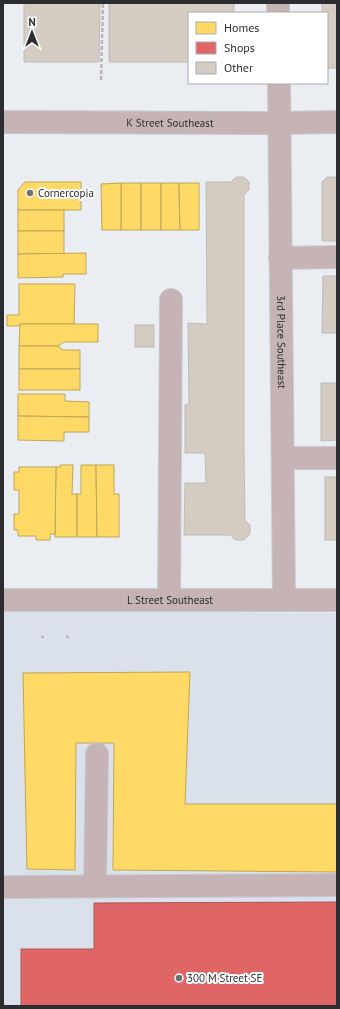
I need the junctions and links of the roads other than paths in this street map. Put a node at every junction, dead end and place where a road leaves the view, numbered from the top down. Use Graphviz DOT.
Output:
graph roads {
  1 [pos="279,84"];
  2 [pos="3,122"];
  3 [pos="337,122"];
  4 [pos="279,123"];
  5 [pos="337,257"];
  6 [pos="280,258"];
  7 [pos="171,300"];
  8 [pos="283,458"];
  9 [pos="337,458"];
  10 [pos="3,600"];
  11 [pos="169,600"];
  12 [pos="284,600"];
  13 [pos="337,600"];
  14 [pos="97,754"];
  15 [pos="337,885"];
  16 [pos="95,886"];
  17 [pos="3,887"];
  1 -- 4 [label="street, 3rd Place Southeast"];
  2 -- 4 [label="street, K Street Southeast"];
  3 -- 4 [label="street, K Street Southeast"];
  4 -- 6 [label="street, 3rd Place Southeast"];
  5 -- 6 [label="street"];
  6 -- 8 [label="street, 3rd Place Southeast"];
  7 -- 11 [label="street"];
  8 -- 9 [label="street"];
  8 -- 12 [label="street, 3rd Place Southeast"];
  10 -- 11 [label="street, L Street Southeast"];
  11 -- 12 [label="street, L Street Southeast"];
  12 -- 13 [label="street, L Street Southeast"];
  14 -- 16 [label="street"];
  15 -- 16 [label="street"];
  16 -- 17 [label="street"];
}
